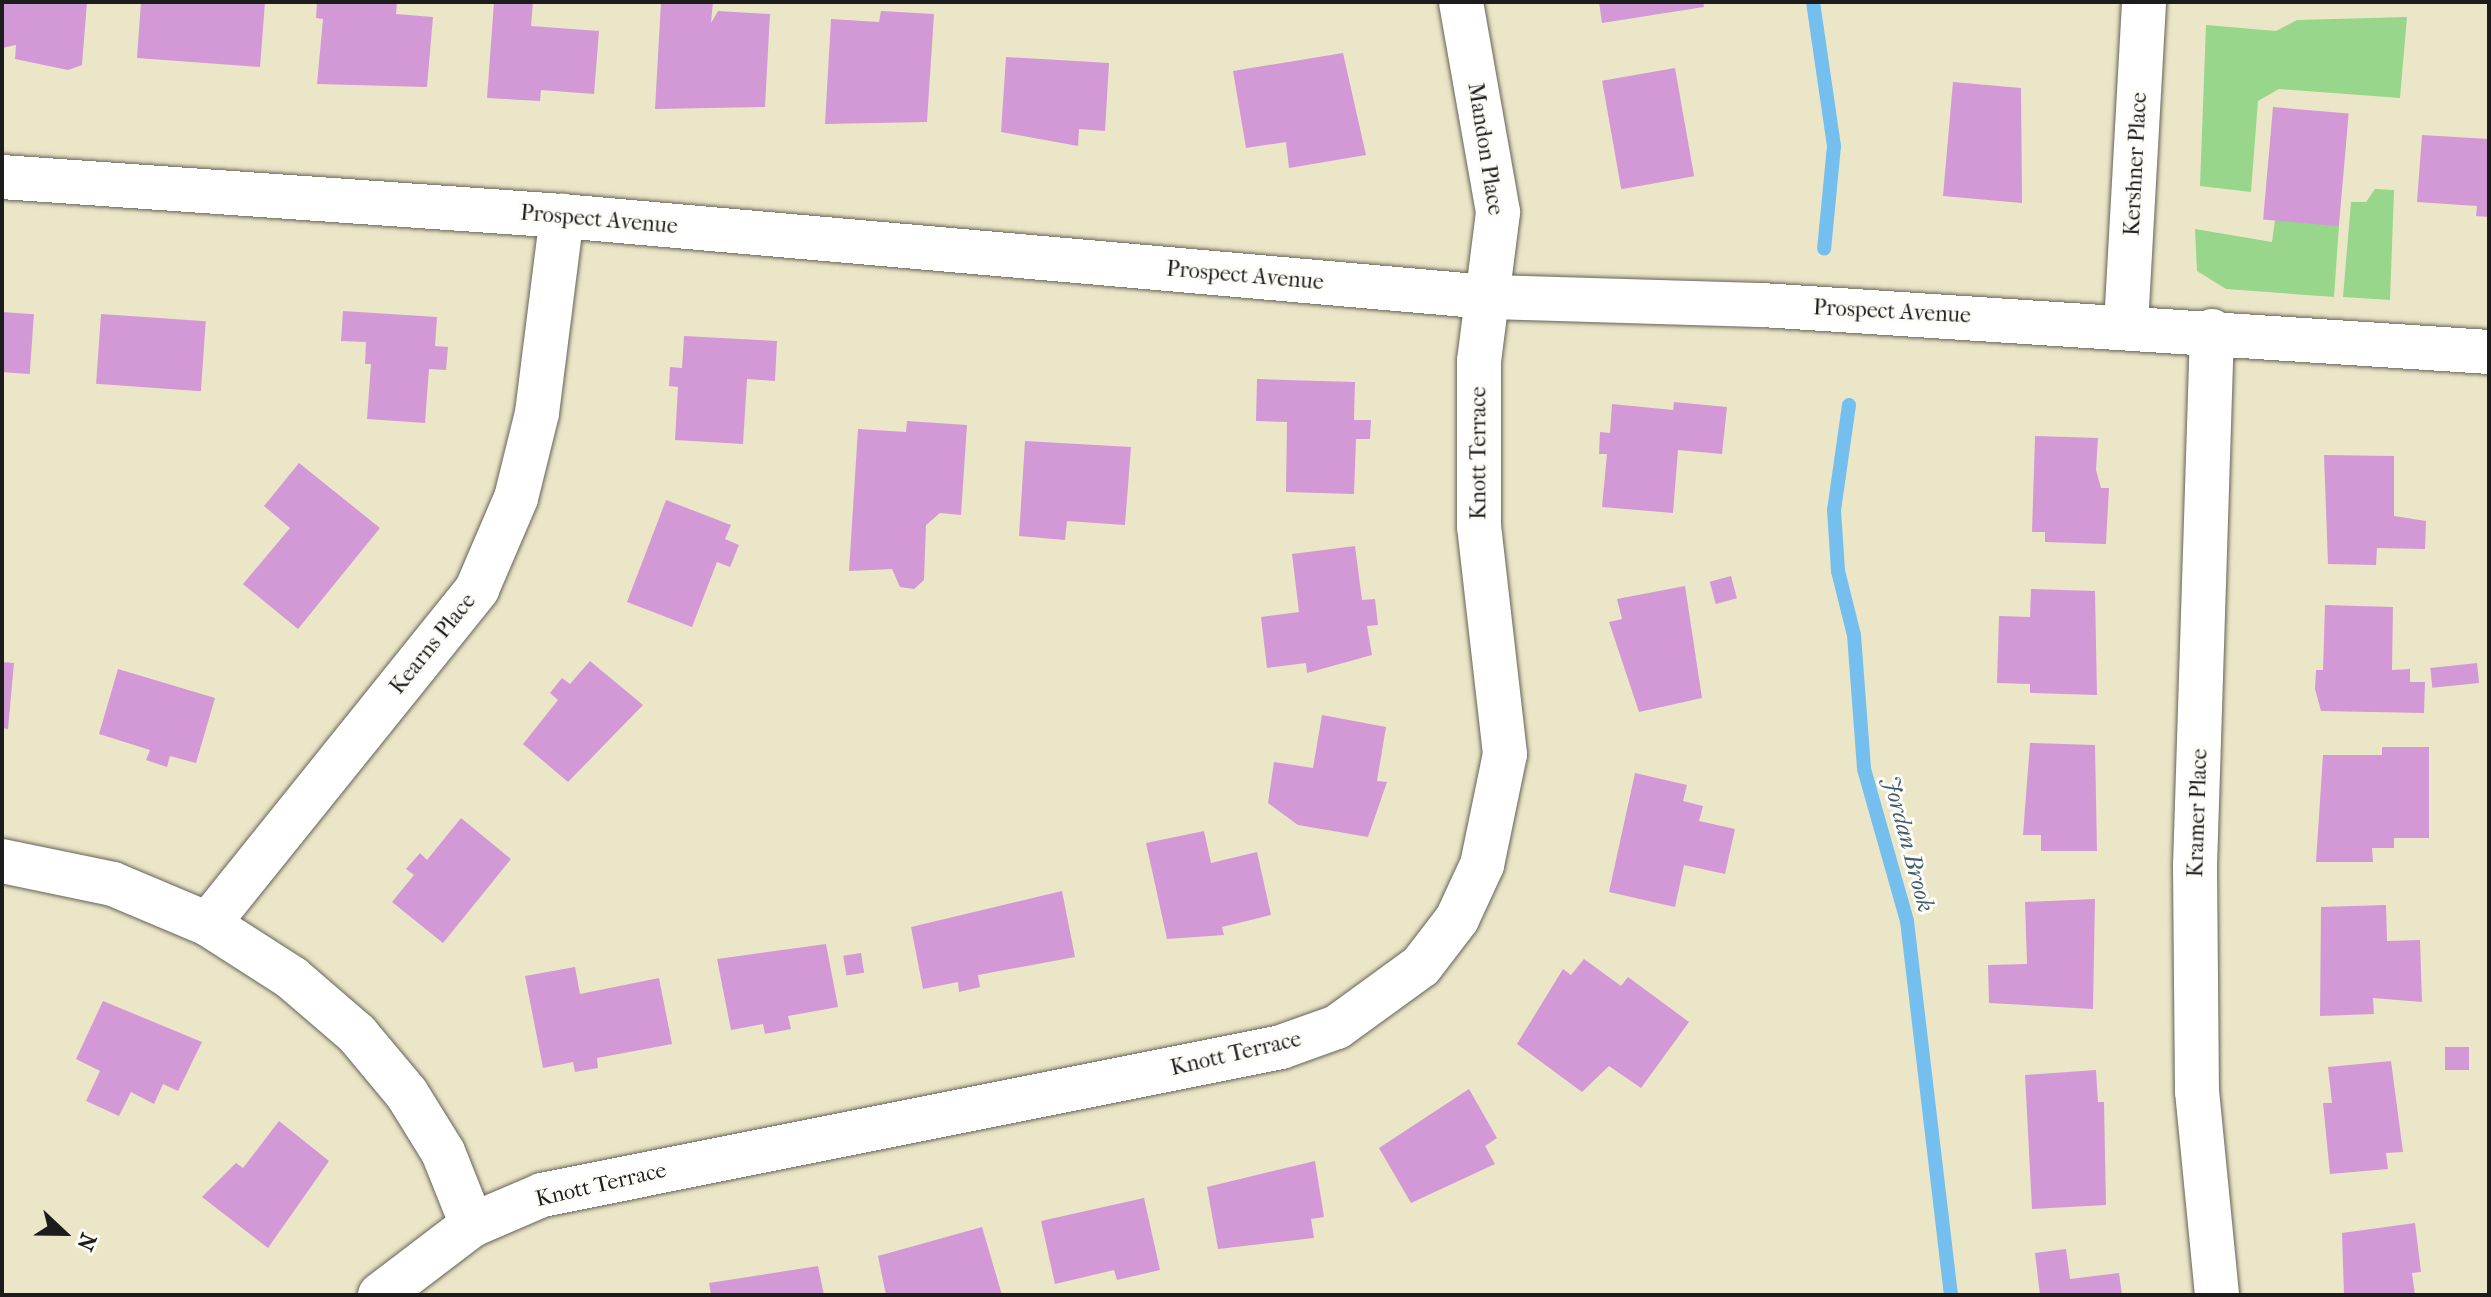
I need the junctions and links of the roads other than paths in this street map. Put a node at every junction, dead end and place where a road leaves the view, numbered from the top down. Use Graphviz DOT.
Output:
graph roads {
  1 [pos="1461,2"];
  2 [pos="2144,2"];
  3 [pos="2,177"];
  4 [pos="562,216"];
  5 [pos="1488,297"];
  6 [pos="2126,325"];
  7 [pos="2212,331"];
  8 [pos="2489,352"];
  9 [pos="2,861"];
  10 [pos="208,924"];
  11 [pos="472,1225"];
  12 [pos="380,1295"];
  13 [pos="2217,1295"];
  1 -- 5 [label="street, Mandon Place"];
  2 -- 6 [label="street, Kershner Place"];
  3 -- 4 [label="street, Prospect Avenue"];
  4 -- 5 [label="street, Prospect Avenue"];
  4 -- 10 [label="street, Kearns Place"];
  5 -- 6 [label="street, Prospect Avenue"];
  5 -- 11 [label="street, Knott Terrace"];
  6 -- 7 [label="street, Prospect Avenue"];
  7 -- 8 [label="street, Prospect Avenue"];
  7 -- 13 [label="street, Kramer Place"];
  9 -- 10 [label="street"];
  10 -- 11 [label="street"];
  11 -- 12 [label="street, Knott Terrace"];
}
